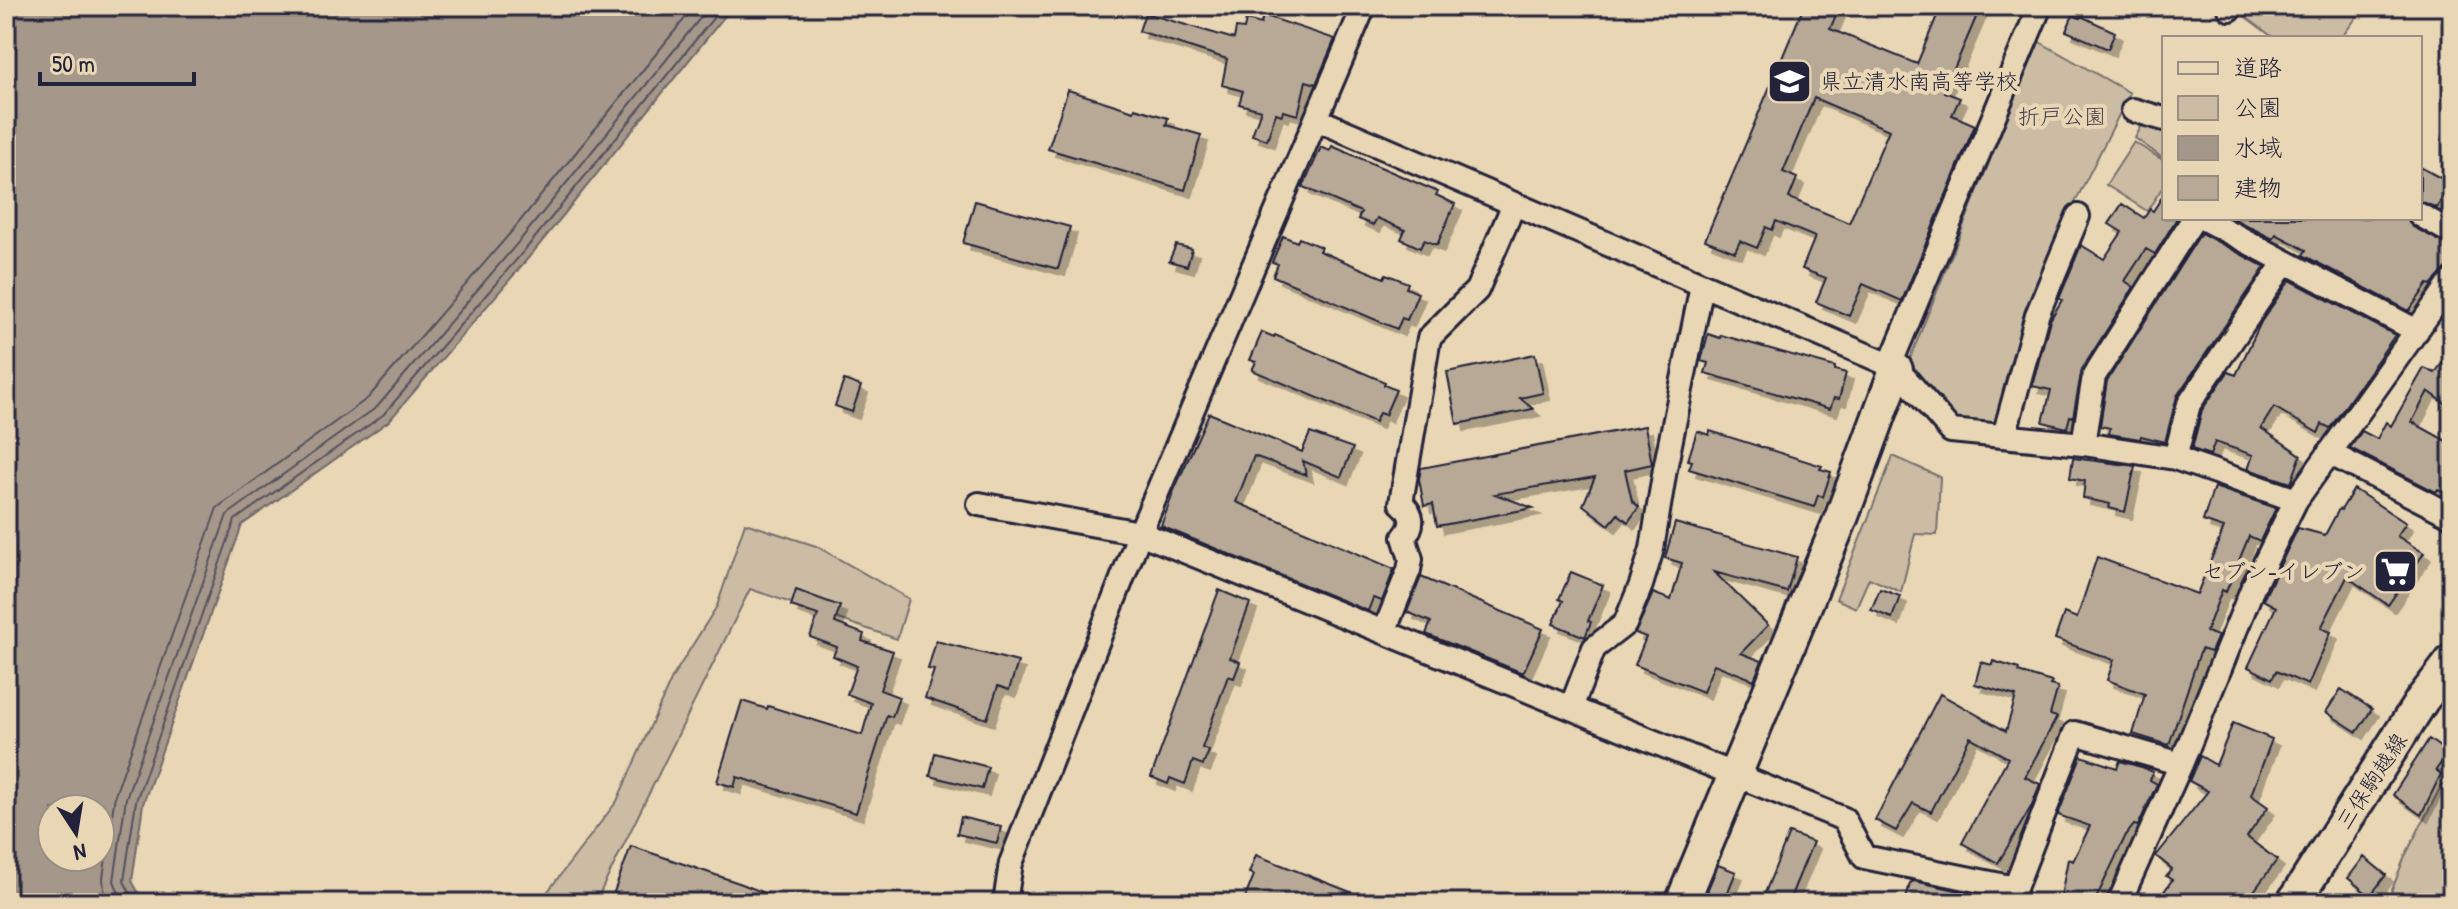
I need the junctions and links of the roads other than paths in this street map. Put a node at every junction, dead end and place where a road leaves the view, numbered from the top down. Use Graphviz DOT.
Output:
graph roads {
  1 [pos="1364,6"];
  2 [pos="2040,6"];
  3 [pos="2133,110"];
  4 [pos="2162,118"];
  5 [pos="1316,119"];
  6 [pos="1514,204"];
  7 [pos="2078,216"];
  8 [pos="2422,216"];
  9 [pos="2193,220"];
  10 [pos="2206,220"];
  11 [pos="2452,233"];
  12 [pos="2285,262"];
  13 [pos="2452,281"];
  14 [pos="1702,285"];
  15 [pos="2417,331"];
  16 [pos="1893,368"];
  17 [pos="2004,436"];
  18 [pos="2083,444"];
  19 [pos="2329,453"];
  20 [pos="2175,458"];
  21 [pos="2296,500"];
  22 [pos="979,504"];
  23 [pos="2452,516"];
  24 [pos="1140,533"];
  25 [pos="1384,632"];
  26 [pos="2452,661"];
  27 [pos="1571,708"];
  28 [pos="2181,764"];
  29 [pos="1734,774"];
  30 [pos="1005,903"];
  31 [pos="1682,903"];
  32 [pos="2119,903"];
  33 [pos="2293,903"];
  1 -- 5 [label="street"];
  2 -- 16 [label="street"];
  3 -- 4 [label="street"];
  5 -- 6 [label="street"];
  5 -- 24 [label="street"];
  6 -- 14 [label="street"];
  6 -- 25 [label="street"];
  7 -- 17 [label="street"];
  8 -- 11 [label="street"];
  9 -- 18 [label="street"];
  10 -- 12 [label="street"];
  12 -- 15 [label="street"];
  12 -- 20 [label="street"];
  13 -- 15 [label="street"];
  14 -- 16 [label="street"];
  14 -- 27 [label="street"];
  15 -- 19 [label="street"];
  16 -- 17 [label="street"];
  16 -- 29 [label="street"];
  17 -- 18 [label="street"];
  18 -- 20 [label="street"];
  19 -- 21 [label="street"];
  19 -- 23 [label="street"];
  20 -- 21 [label="street"];
  21 -- 28 [label="street"];
  22 -- 24 [label="street"];
  24 -- 25 [label="street"];
  24 -- 30 [label="street"];
  25 -- 27 [label="street"];
  26 -- 33 [label="street, 三保駒越線"];
  27 -- 29 [label="street"];
  28 -- 29 [label="street"];
  28 -- 32 [label="street"];
  29 -- 31 [label="street"];
}
